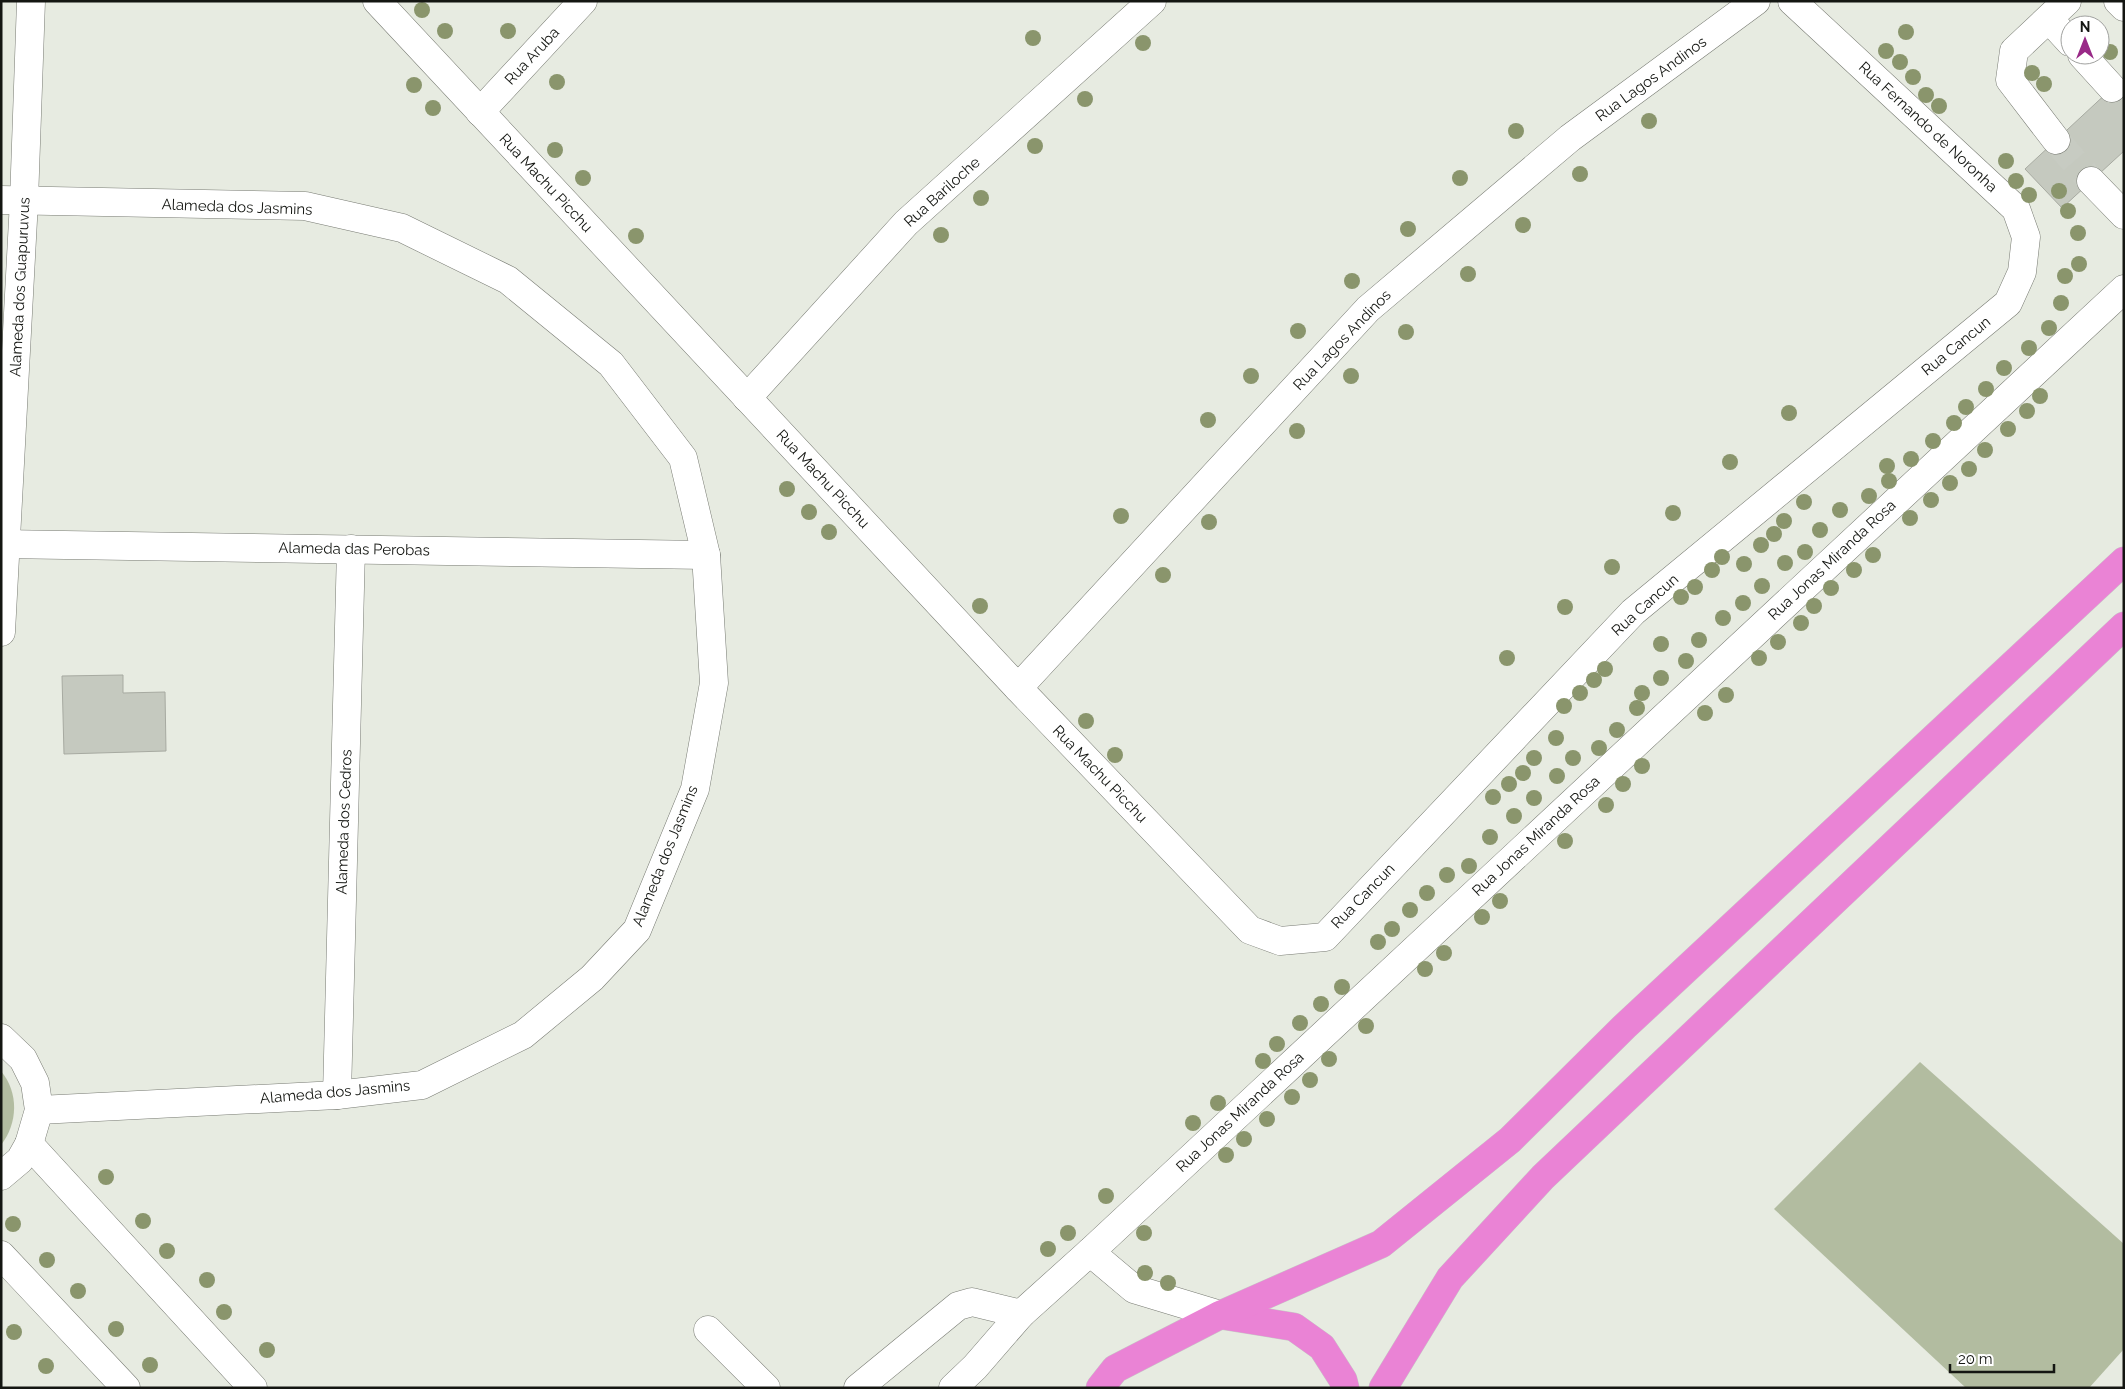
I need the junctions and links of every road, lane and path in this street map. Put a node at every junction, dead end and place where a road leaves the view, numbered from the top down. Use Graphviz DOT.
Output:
graph roads {
  1 [pos="31,1"];
  2 [pos="377,1"];
  3 [pos="583,1"];
  4 [pos="1152,1"];
  5 [pos="1756,1"];
  6 [pos="1792,1"];
  7 [pos="2118,1"];
  8 [pos="2124,8"];
  9 [pos="2058,10"];
  10 [pos="2091,65"];
  11 [pos="2112,88"];
  12 [pos="480,112"];
  13 [pos="2056,140"];
  14 [pos="2091,181"];
  15 [pos="12,201"];
  16 [pos="2124,215"];
  17 [pos="2022,272"];
  18 [pos="2124,289"];
  19 [pos="747,398"];
  20 [pos="4,544"];
  21 [pos="351,550"];
  22 [pos="706,555"];
  23 [pos="2124,562"];
  24 [pos="2124,626"];
  25 [pos="1,632"];
  26 [pos="1018,688"];
  27 [pos="1280,941"];
  28 [pos="1,1038"];
  29 [pos="337,1095"];
  30 [pos="39,1110"];
  31 [pos="29,1144"];
  32 [pos="1,1176"];
  33 [pos="1090,1252"];
  34 [pos="1,1255"];
  35 [pos="1021,1314"];
  36 [pos="1220,1315"];
  37 [pos="708,1330"];
  38 [pos="978,1377"];
  39 [pos="126,1388"];
  40 [pos="253,1388"];
  41 [pos="766,1388"];
  42 [pos="858,1388"];
  43 [pos="953,1388"];
  44 [pos="1100,1388"];
  45 [pos="1345,1388"];
  46 [pos="1383,1388"];
  1 -- 15 [label="street, Alameda dos Guapuruvus"];
  2 -- 12 [label="street, Rua Machu Picchu"];
  3 -- 12 [label="street, Rua Aruba"];
  4 -- 19 [label="street, Rua Bariloche"];
  5 -- 26 [label="street, Rua Lagos Andinos"];
  6 -- 17 [label="street, Rua Fernando de Noronha"];
  7 -- 8 [label="street"];
  9 -- 13 [label="street"];
  10 -- 11 [label="street"];
  12 -- 19 [label="street, Rua Machu Picchu"];
  14 -- 16 [label="street"];
  15 -- 20 [label="street, Alameda dos Guapuruvus"];
  15 -- 22 [label="street, Alameda dos Jasmins"];
  17 -- 27 [label="street, Rua Cancun"];
  18 -- 33 [label="street, Rua Jonas Miranda Rosa"];
  19 -- 26 [label="street, Rua Machu Picchu"];
  20 -- 21 [label="street, Alameda das Perobas"];
  20 -- 25 [label="street, Alameda dos Guapuruvus"];
  21 -- 22 [label="street, Alameda das Perobas"];
  21 -- 29 [label="street, Alameda dos Cedros"];
  22 -- 29 [label="street, Alameda dos Jasmins"];
  23 -- 36 [label="highway"];
  24 -- 46 [label="highway"];
  26 -- 27 [label="street, Rua Machu Picchu"];
  28 -- 30 [label="street"];
  29 -- 30 [label="street, Alameda dos Jasmins"];
  30 -- 31 [label="street"];
  31 -- 32 [label="street"];
  31 -- 40 [label="street"];
  33 -- 35 [label="street, Rua Jonas Miranda Rosa"];
  33 -- 36 [label="street"];
  34 -- 39 [label="street"];
  35 -- 38 [label="street, Rua Jonas Miranda Rosa"];
  35 -- 42 [label="street"];
  36 -- 44 [label="highway"];
  36 -- 45 [label="highway"];
  37 -- 41 [label="street"];
  38 -- 43 [label="street, Rua Jonas Miranda Rosa"];
}
